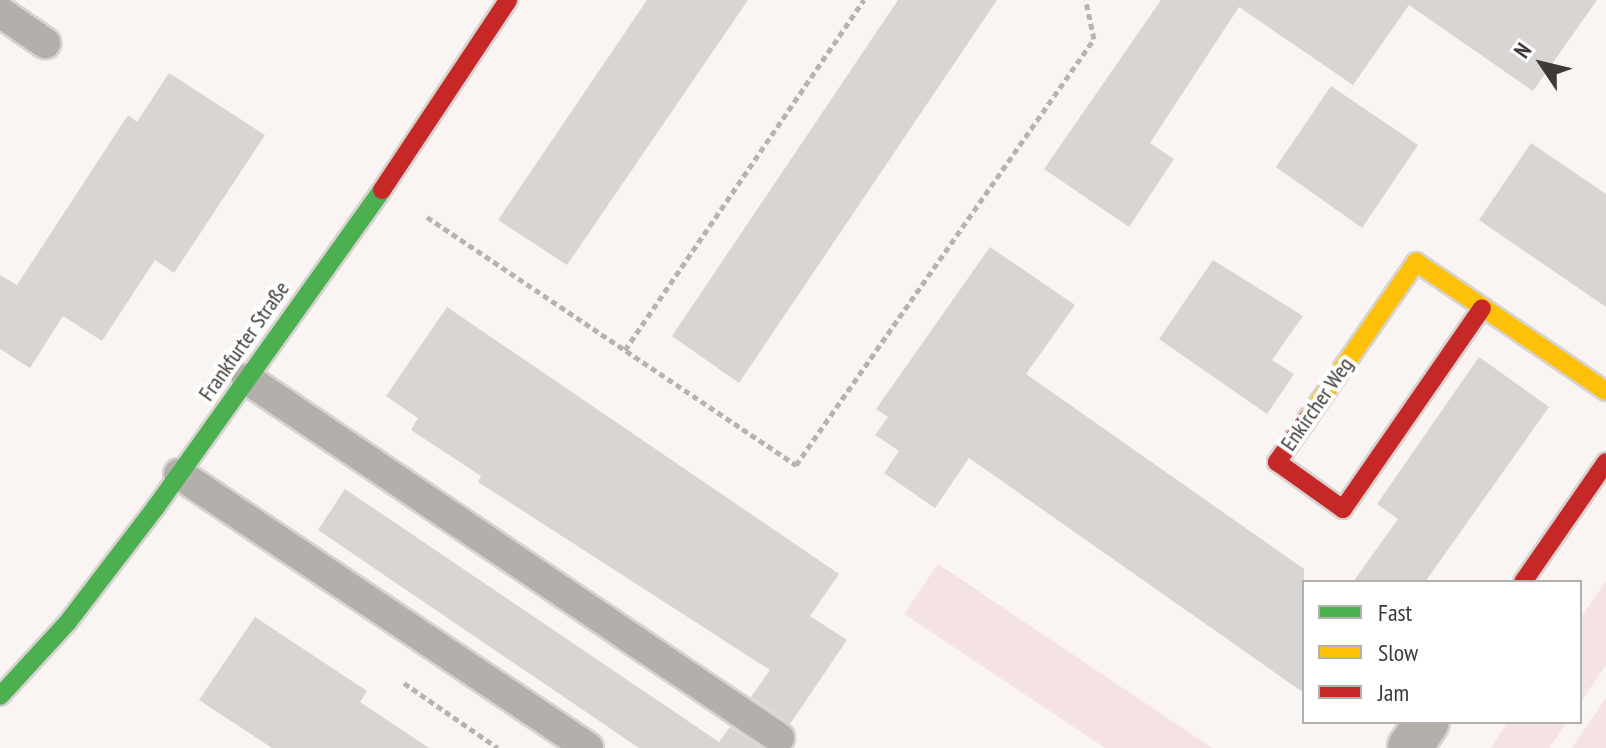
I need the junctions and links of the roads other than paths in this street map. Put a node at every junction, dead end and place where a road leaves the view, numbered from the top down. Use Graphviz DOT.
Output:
graph roads {
  1 [pos="508,0"];
  2 [pos="0,12"];
  3 [pos="45,43"];
  4 [pos="1482,308"];
  5 [pos="247,379"];
  6 [pos="1606,391"];
  7 [pos="1606,462"];
  8 [pos="179,474"];
  9 [pos="1524,580"];
  10 [pos="0,696"];
  11 [pos="1426,724"];
  12 [pos="779,738"];
  13 [pos="1410,747"];
  14 [pos="588,748"];
  1 -- 5 [label="street, Frankfurter Straße"];
  2 -- 3 [label="lane"];
  4 -- 4 [label="street, Enkircher Weg"];
  4 -- 6 [label="street, Enkircher Weg"];
  5 -- 8 [label="street, Frankfurter Straße"];
  5 -- 12 [label="lane"];
  7 -- 9 [label="street"];
  8 -- 10 [label="street, Frankfurter Straße"];
  8 -- 14 [label="lane"];
  11 -- 13 [label="street"];
}
